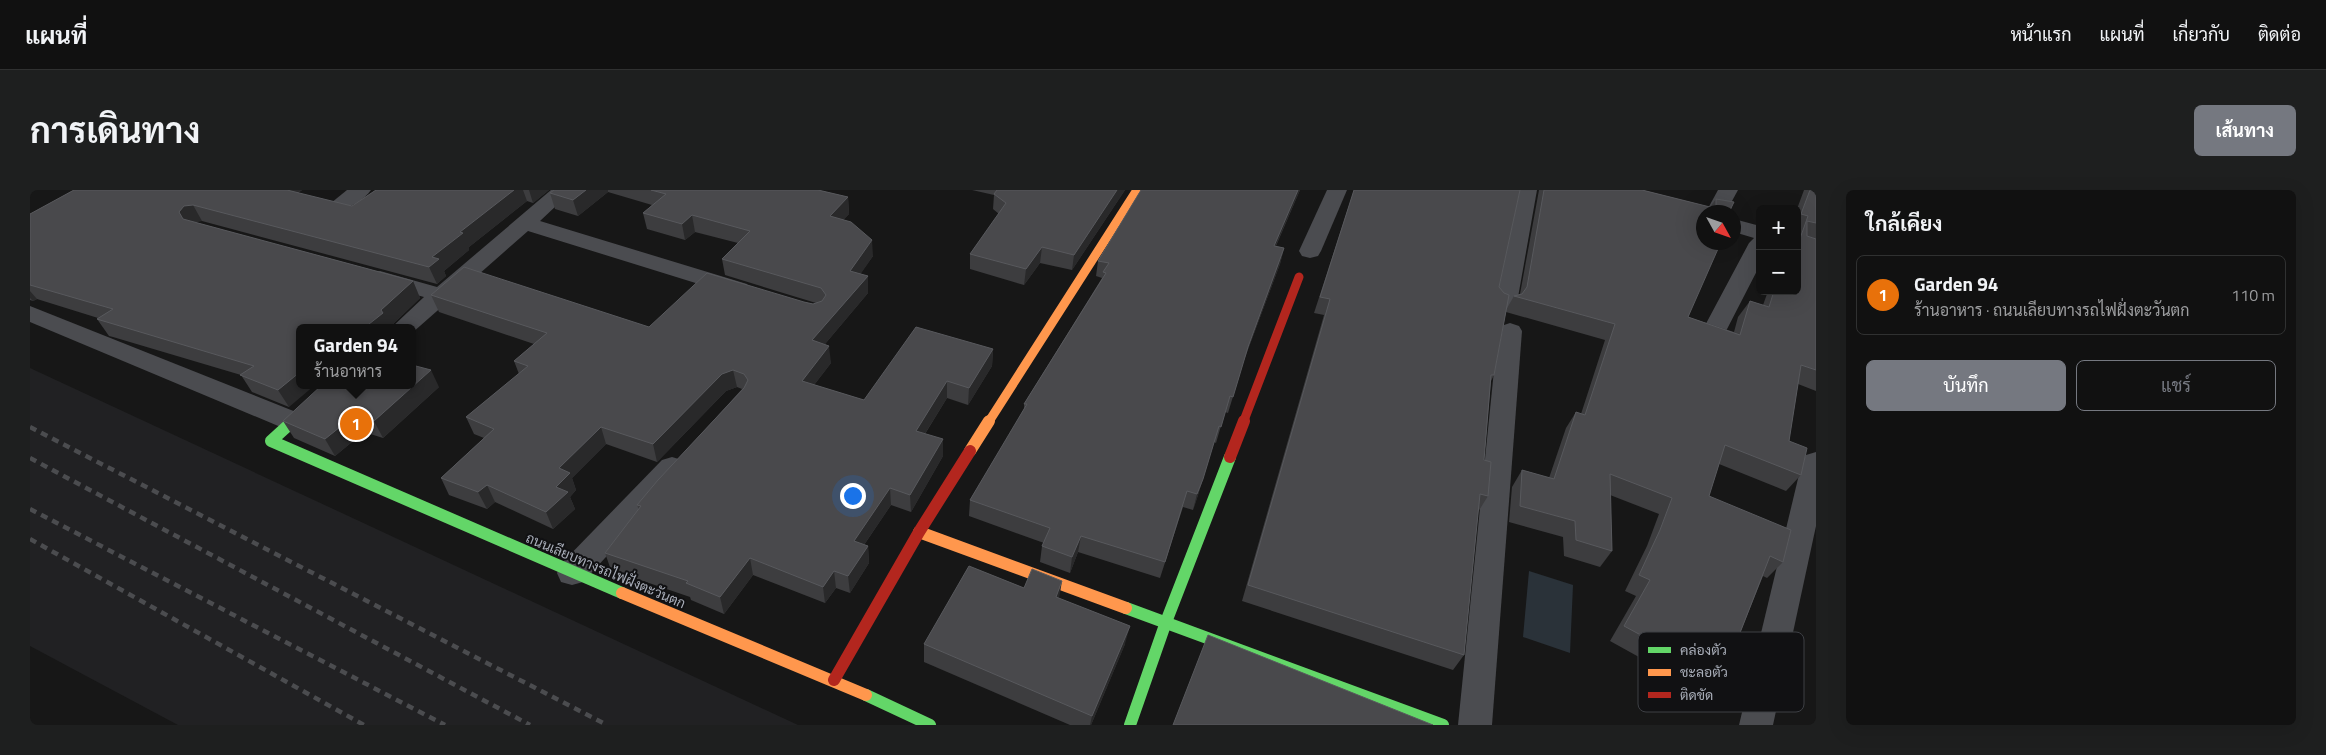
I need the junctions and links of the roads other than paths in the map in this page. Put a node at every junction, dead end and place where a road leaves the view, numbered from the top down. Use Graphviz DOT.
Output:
graph roads {
  1 [pos="361,190"];
  2 [pos="563,190"];
  3 [pos="1137,190"];
  4 [pos="1337,190"];
  5 [pos="1527,190"];
  6 [pos="1728,190"];
  7 [pos="341,203"];
  8 [pos="1720,205"];
  9 [pos="525,222"];
  10 [pos="1741,227"];
  11 [pos="1756,232"];
  12 [pos="1756,250"];
  13 [pos="1310,251"];
  14 [pos="356,271"];
  15 [pos="1299,277"];
  16 [pos="442,295"];
  17 [pos="758,295"];
  18 [pos="1505,303"];
  19 [pos="30,312"];
  20 [pos="407,324"];
  21 [pos="1510,331"];
  22 [pos="1713,333"];
  23 [pos="329,389"];
  24 [pos="292,421"];
  25 [pos="690,447"];
  26 [pos="1816,462"];
  27 [pos="919,532"];
  28 [pos="572,573"];
  29 [pos="1166,622"];
  30 [pos="1777,632"];
  31 [pos="834,680"];
  32 [pos="1759,712"];
  33 [pos="930,725"];
  34 [pos="1130,725"];
  35 [pos="1443,725"];
  36 [pos="1476,725"];
  37 [pos="1756,725"];
  1 -- 7 [label="street"];
  2 -- 9 [label="street"];
  3 -- 27 [label="street"];
  4 -- 13 [label="street"];
  5 -- 18 [label="street"];
  6 -- 8 [label="street"];
  9 -- 16 [label="street"];
  9 -- 17 [label="street"];
  10 -- 11 [label="street"];
  12 -- 22 [label="street"];
  14 -- 16 [label="street"];
  15 -- 29 [label="street"];
  16 -- 20 [label="street"];
  19 -- 24 [label="street"];
  21 -- 36 [label="street"];
  23 -- 24 [label="street"];
  24 -- 28 [label="street, ถนนเลียบทางรถไฟฝั่งตะวันตก"];
  25 -- 28 [label="street"];
  26 -- 30 [label="street"];
  27 -- 29 [label="street"];
  27 -- 31 [label="street"];
  28 -- 31 [label="street, ถนนเลียบทางรถไฟฝั่งตะวันตก"];
  29 -- 34 [label="street"];
  29 -- 35 [label="street"];
  31 -- 33 [label="street, ถนนเลียบทางรถไฟฝั่งตะวันตก"];
  32 -- 37 [label="street"];
}
